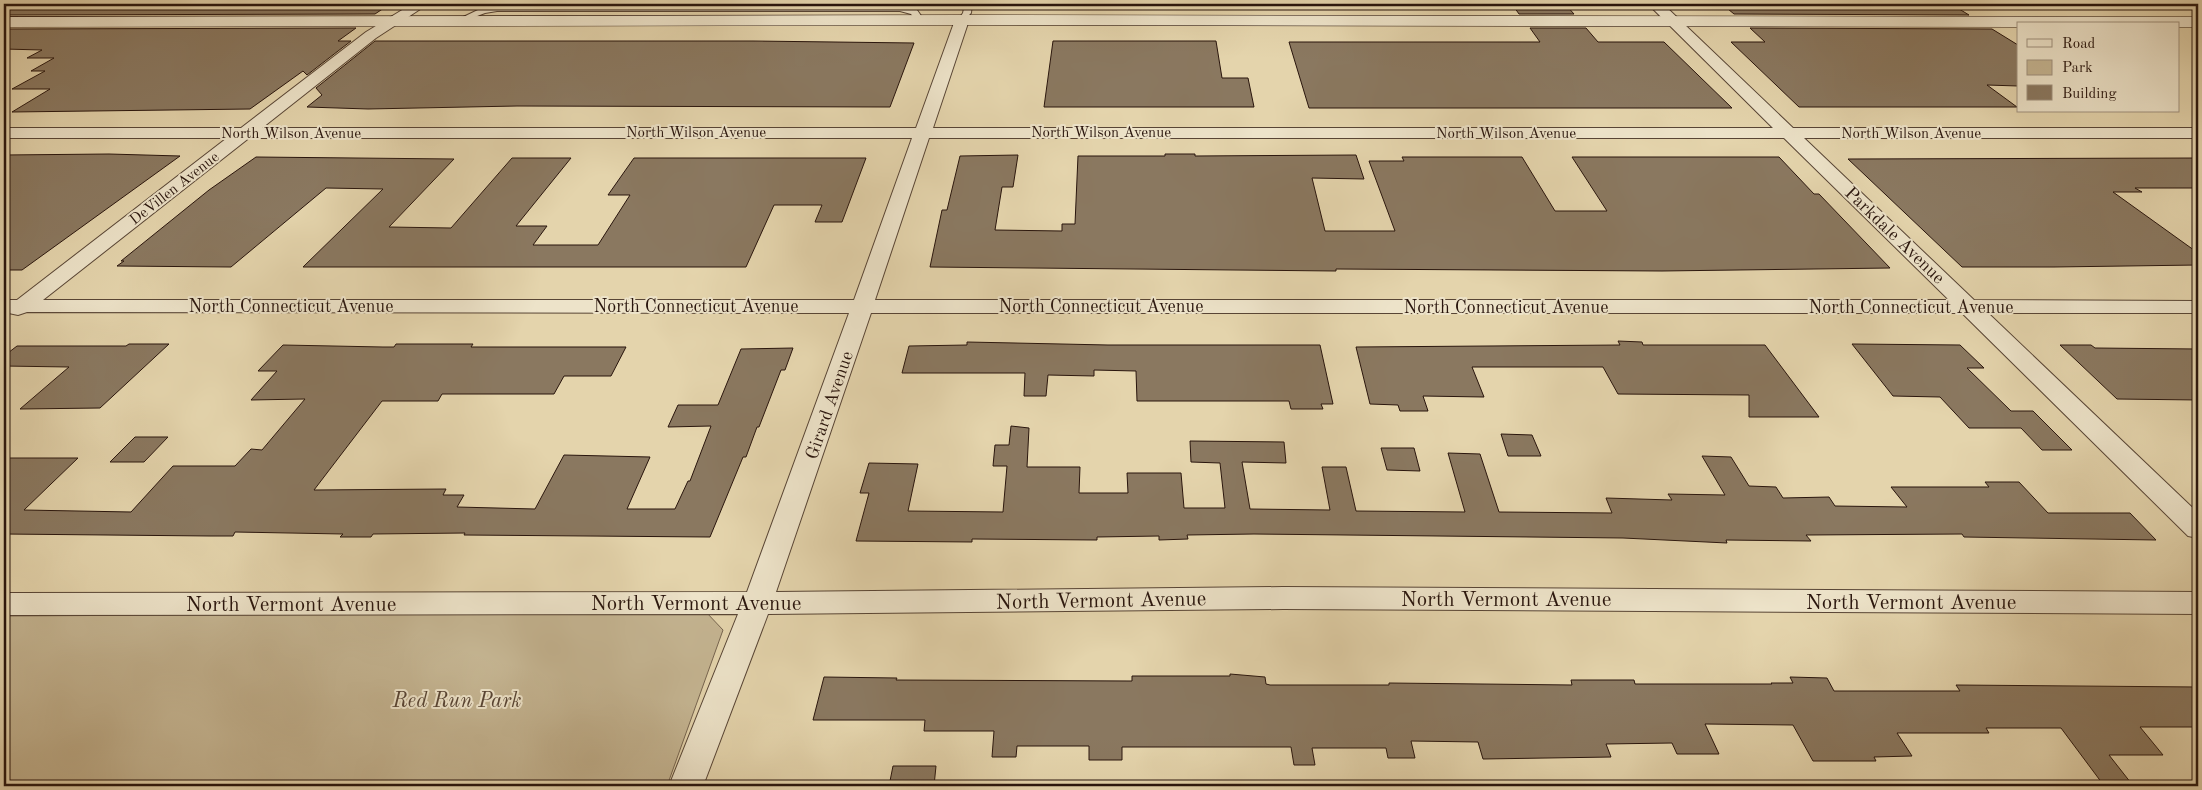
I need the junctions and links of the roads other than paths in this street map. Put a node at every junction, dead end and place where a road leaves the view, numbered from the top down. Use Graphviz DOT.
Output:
graph roads {
  1 [pos="420,4"];
  2 [pos="1654,4"];
  3 [pos="736,11"];
  4 [pos="965,12"];
  5 [pos="393,21"];
  6 [pos="1674,21"];
  7 [pos="4,22"];
  8 [pos="2198,22"];
  9 [pos="246,132"];
  10 [pos="923,132"];
  11 [pos="4,133"];
  12 [pos="1789,133"];
  13 [pos="2198,133"];
  14 [pos="13,306"];
  15 [pos="864,306"];
  16 [pos="1969,307"];
  17 [pos="2198,307"];
  18 [pos="4,320"];
  19 [pos="2198,530"];
  20 [pos="758,603"];
  21 [pos="2198,603"];
  22 [pos="4,604"];
  23 [pos="686,786"];
  1 -- 5 [label="street, DeVillen Avenue"];
  2 -- 6 [label="street, Parkdale Avenue"];
  3 -- 4 [label="street"];
  3 -- 5 [label="street"];
  4 -- 6 [label="street"];
  4 -- 10 [label="street, Girard Avenue"];
  5 -- 7 [label="street"];
  5 -- 9 [label="street, DeVillen Avenue"];
  6 -- 8 [label="street"];
  6 -- 12 [label="street, Parkdale Avenue"];
  9 -- 10 [label="street, North Wilson Avenue"];
  9 -- 11 [label="street, North Wilson Avenue"];
  9 -- 14 [label="street, DeVillen Avenue"];
  10 -- 12 [label="street, North Wilson Avenue"];
  10 -- 15 [label="street, Girard Avenue"];
  12 -- 13 [label="street, North Wilson Avenue"];
  12 -- 16 [label="street, Parkdale Avenue"];
  14 -- 15 [label="street, North Connecticut Avenue"];
  14 -- 18 [label="street, DeVillen Avenue"];
  15 -- 16 [label="street, North Connecticut Avenue"];
  15 -- 20 [label="street, Girard Avenue"];
  16 -- 17 [label="street, North Connecticut Avenue"];
  16 -- 19 [label="street, Parkdale Avenue"];
  20 -- 21 [label="street, North Vermont Avenue"];
  20 -- 22 [label="street, North Vermont Avenue"];
  20 -- 23 [label="street, Girard Avenue"];
}
